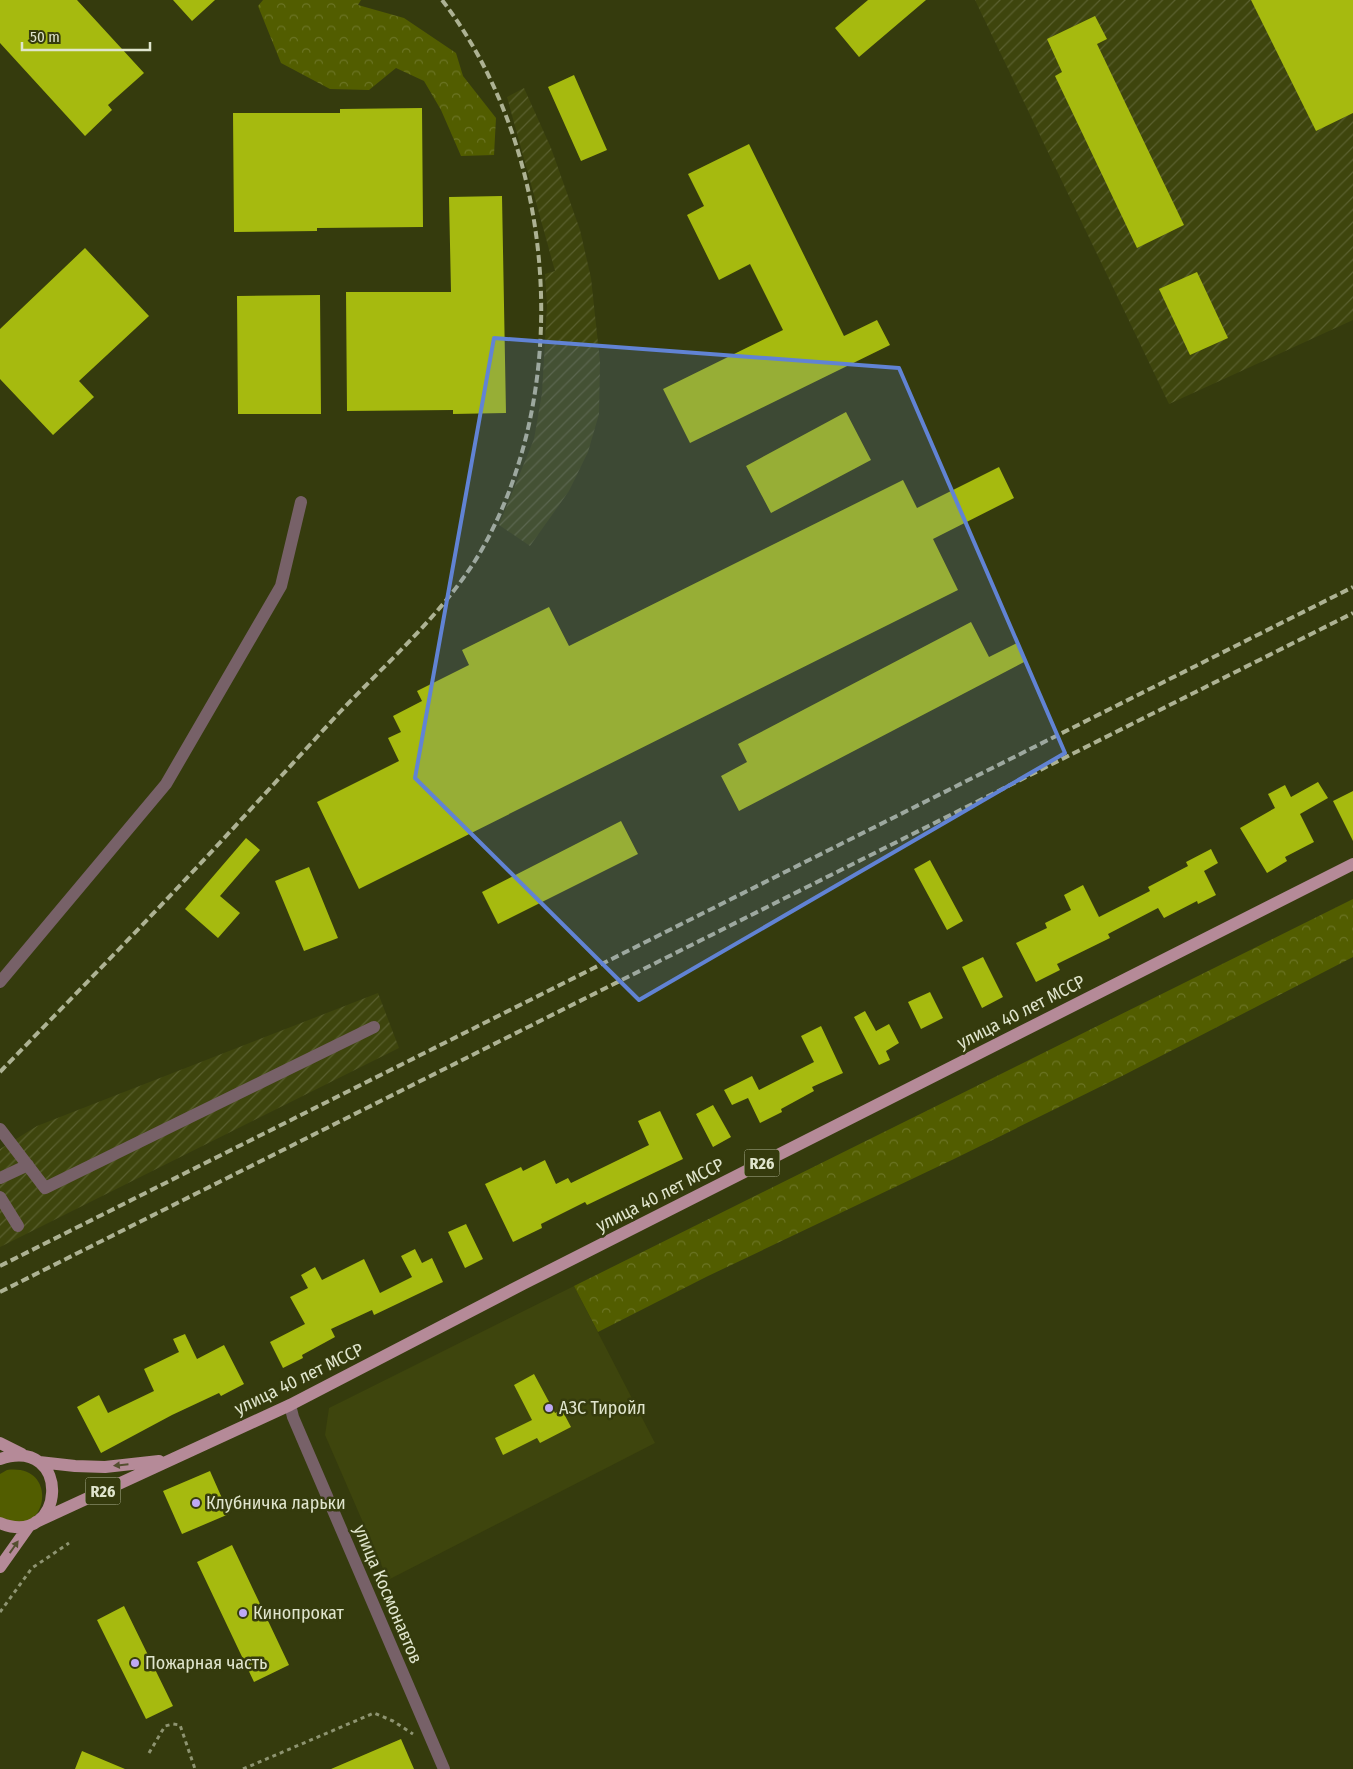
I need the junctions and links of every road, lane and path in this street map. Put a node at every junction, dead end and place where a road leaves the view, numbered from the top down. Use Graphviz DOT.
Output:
graph roads {
  1 [pos="301,502"];
  2 [pos="1353,864"];
  3 [pos="0,982"];
  4 [pos="374,1027"];
  5 [pos="0,1129"];
  6 [pos="28,1165"];
  7 [pos="0,1178"];
  8 [pos="0,1197"];
  9 [pos="18,1226"];
  10 [pos="290,1405"];
  11 [pos="0,1443"];
  12 [pos="26,1456"];
  13 [pos="0,1459"];
  14 [pos="169,1460"];
  15 [pos="39,1462"];
  16 [pos="0,1523"];
  17 [pos="33,1524"];
  18 [pos="69,1543"];
  19 [pos="0,1567"];
  20 [pos="0,1612"];
  21 [pos="429,1732"];
  22 [pos="148,1752"];
  23 [pos="195,1769"];
  24 [pos="243,1769"];
  25 [pos="444,1769"];
  1 -- 3 [label="street"];
  2 -- 10 [label="main road, улица 40 лет МССР / R26"];
  4 -- 6 [label="street"];
  5 -- 6 [label="street"];
  6 -- 7 [label="street"];
  8 -- 9 [label="street"];
  10 -- 14 [label="main road, улица 40 лет МССР / R26"];
  10 -- 21 [label="street, улица Космонавтов"];
  11 -- 12 [label="main road"];
  12 -- 13 [label="main road"];
  12 -- 15 [label="main road"];
  14 -- 15 [label="main road, улица 40 лет МССР / R26, one-way"];
  14 -- 17 [label="main road, улица 40 лет МССР / R26"];
  15 -- 17 [label="main road"];
  16 -- 17 [label="main road"];
  19 -- 17 [label="main road, R26, one-way"];
  18 -- 20 [label="path"];
  21 -- 24 [label="path"];
  21 -- 25 [label="street, улица Космонавтов"];
  22 -- 23 [label="path"];
}
